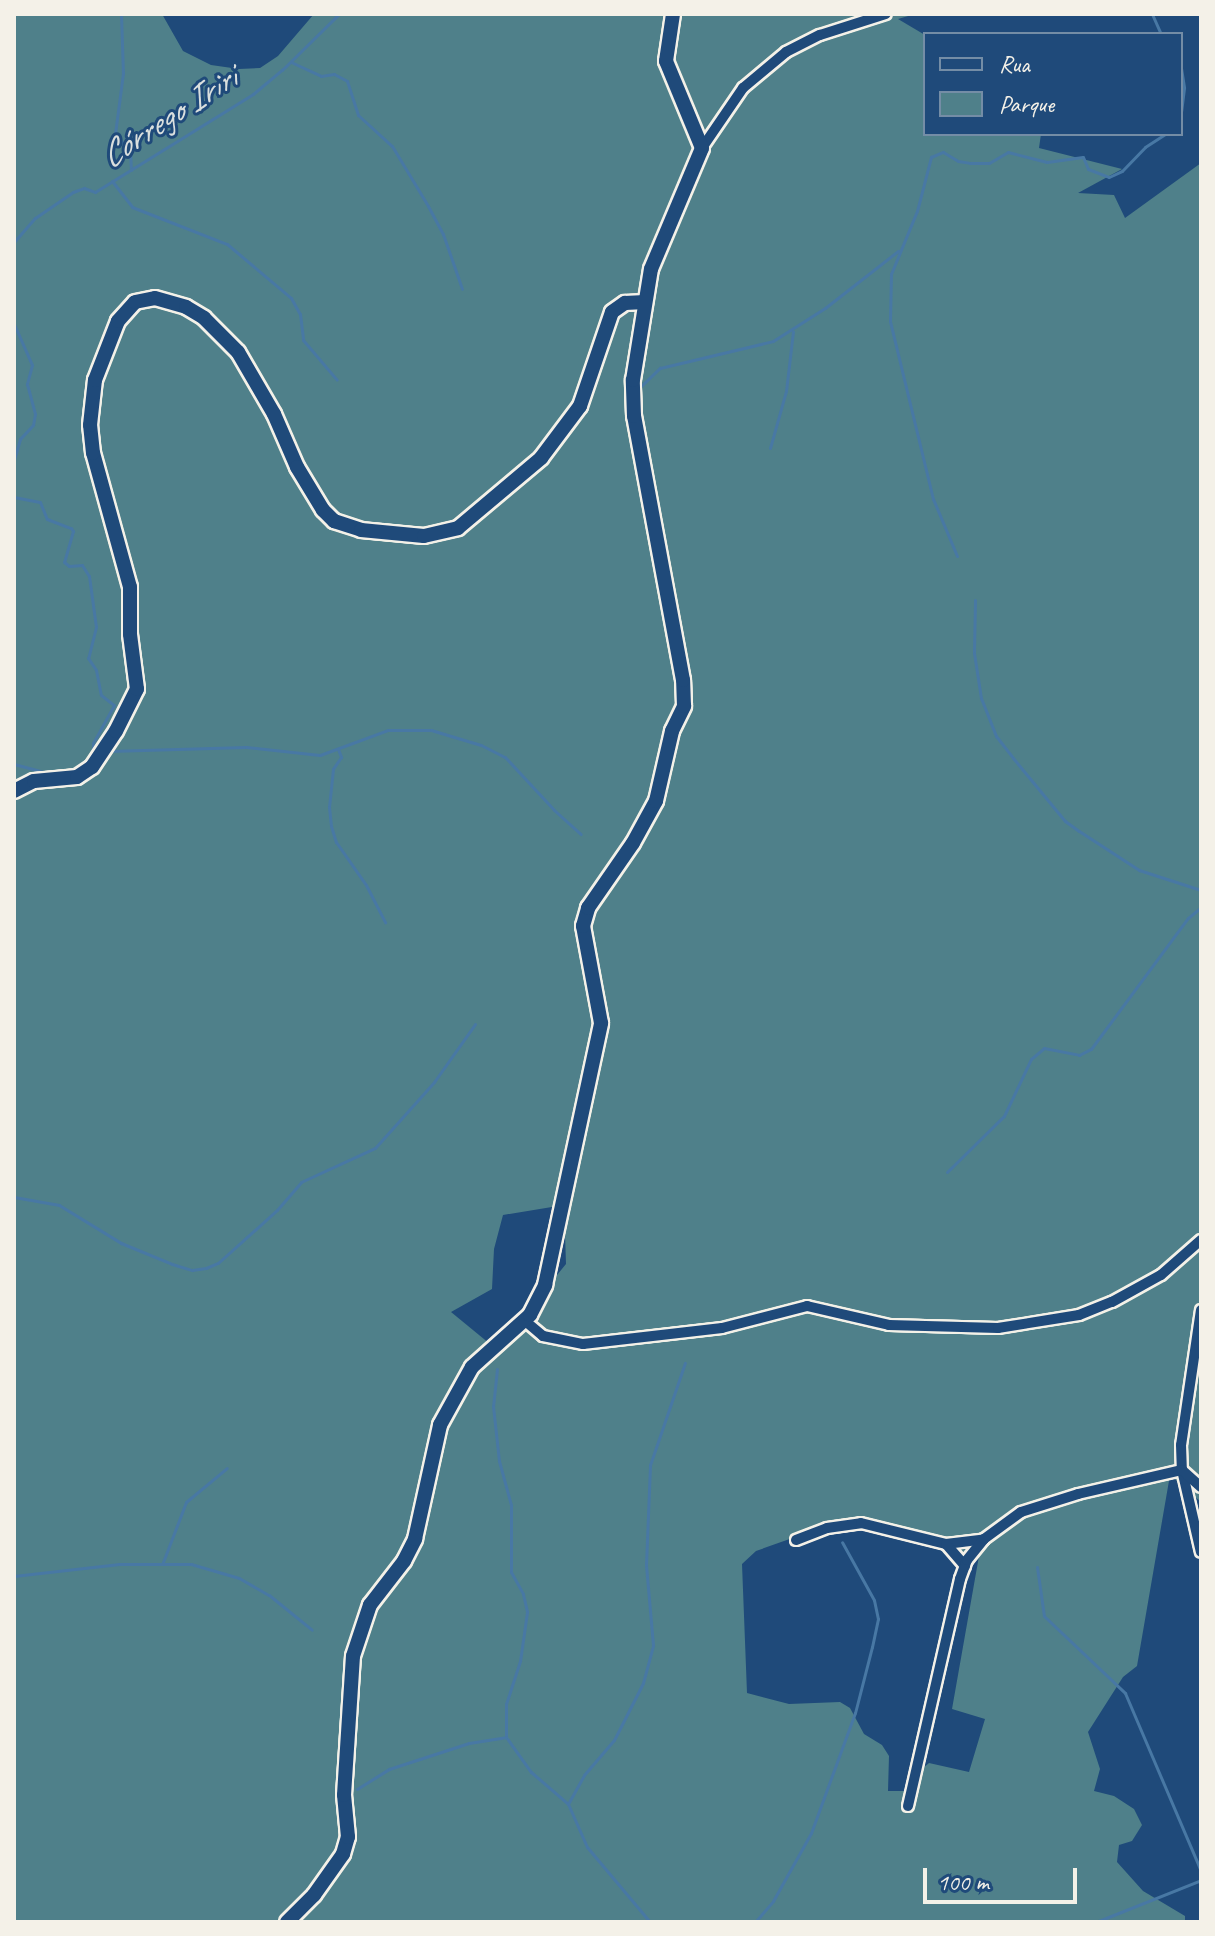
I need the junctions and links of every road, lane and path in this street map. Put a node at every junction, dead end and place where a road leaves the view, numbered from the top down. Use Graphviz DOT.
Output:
graph roads {
  1 [pos="673,14"];
  2 [pos="886,14"];
  3 [pos="702,148"];
  4 [pos="645,302"];
  5 [pos="14,791"];
  6 [pos="1201,1240"];
  7 [pos="1201,1310"];
  8 [pos="524,1320"];
  9 [pos="1182,1470"];
  10 [pos="1201,1487"];
  11 [pos="984,1539"];
  12 [pos="796,1540"];
  13 [pos="946,1544"];
  14 [pos="1201,1552"];
  15 [pos="965,1566"];
  16 [pos="908,1806"];
  17 [pos="287,1922"];
  1 -- 3 [label="street"];
  2 -- 3 [label="street"];
  3 -- 4 [label="street"];
  4 -- 5 [label="street"];
  4 -- 8 [label="street"];
  6 -- 8 [label="street"];
  7 -- 9 [label="street"];
  8 -- 17 [label="street"];
  9 -- 10 [label="street"];
  9 -- 11 [label="street"];
  9 -- 14 [label="street"];
  11 -- 13 [label="street"];
  11 -- 15 [label="street"];
  12 -- 13 [label="street"];
  13 -- 15 [label="street"];
  15 -- 16 [label="street"];
}
